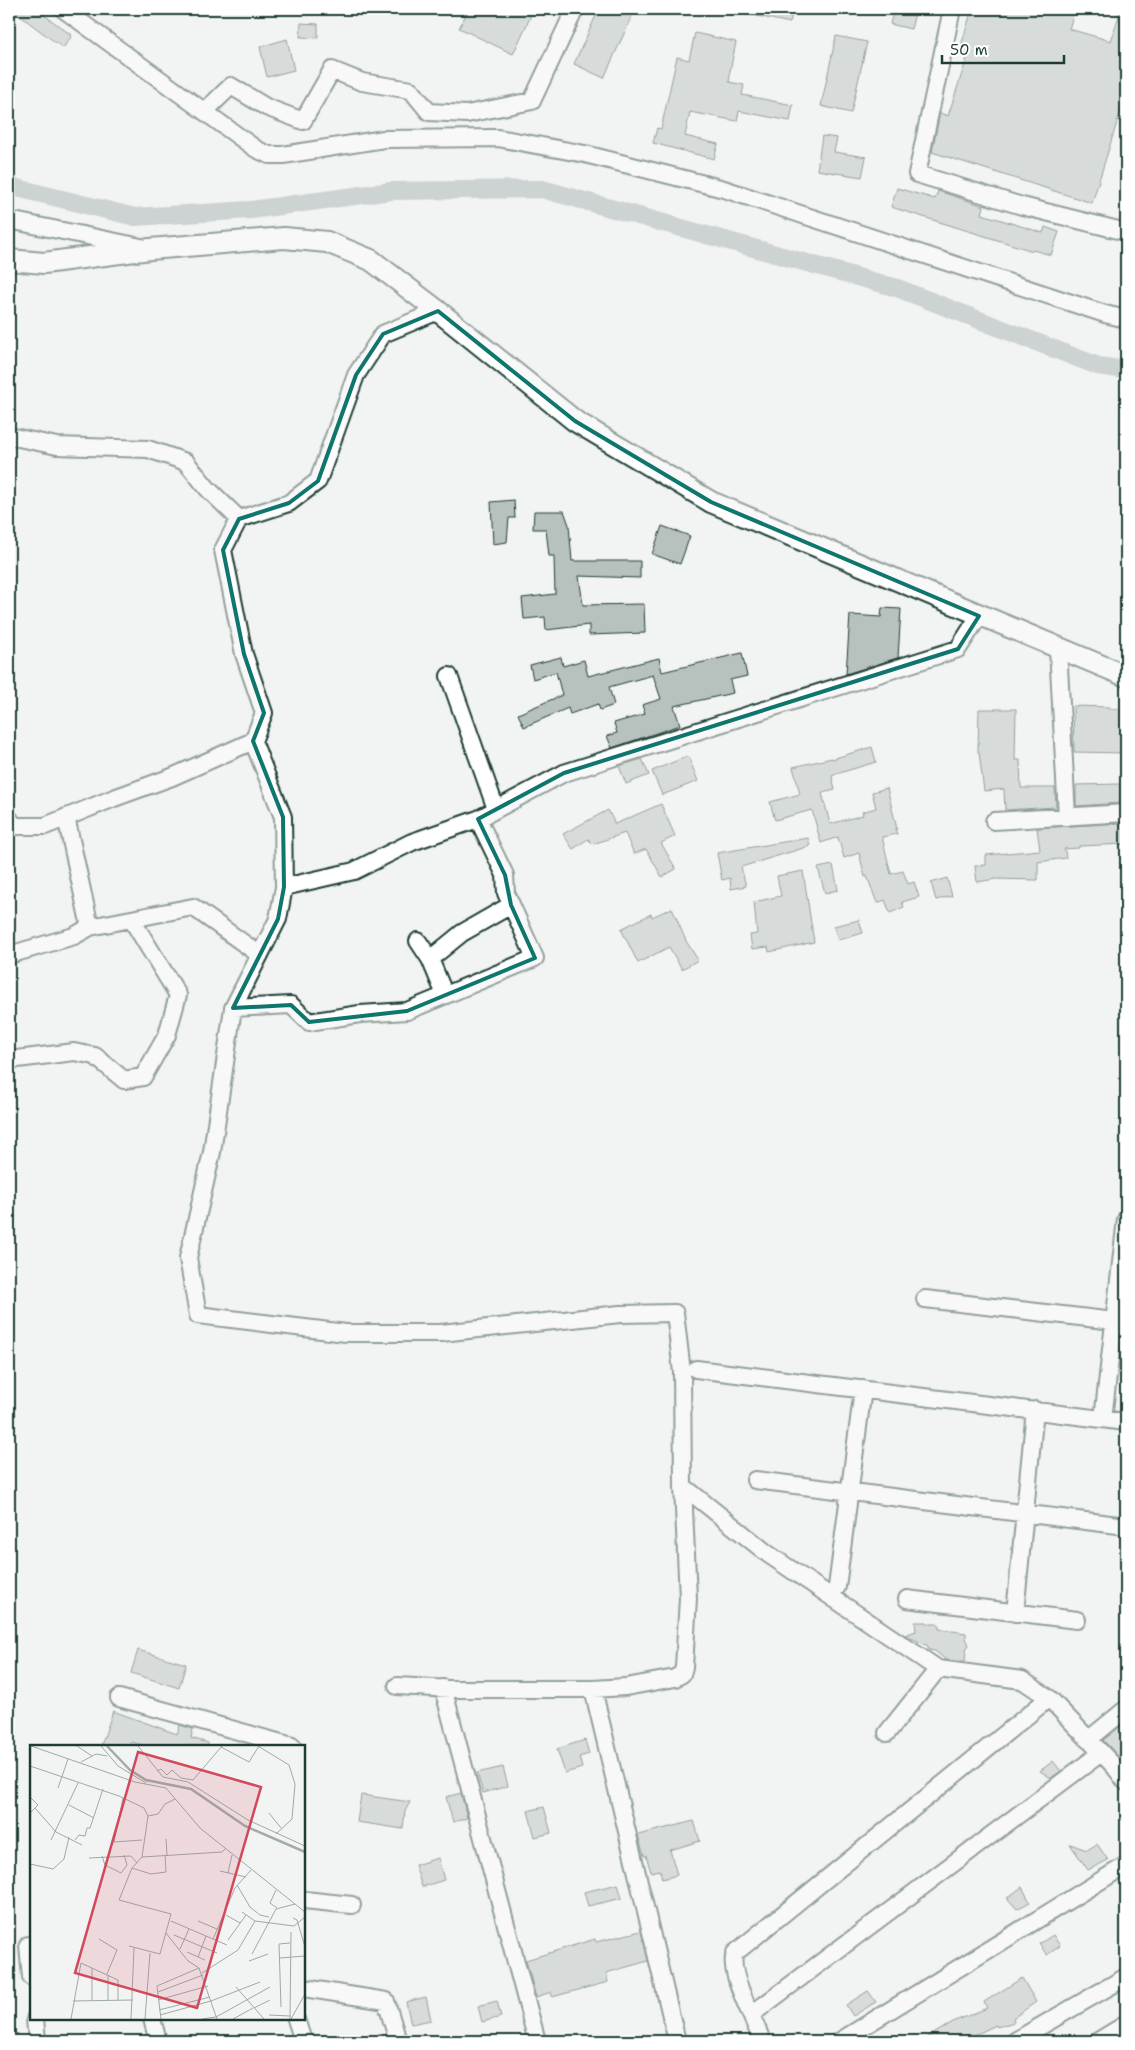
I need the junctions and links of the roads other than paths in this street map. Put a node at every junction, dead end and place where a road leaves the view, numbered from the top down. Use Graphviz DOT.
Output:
graph roads {
  1 [pos="63,9"];
  2 [pos="575,9"];
  3 [pos="952,9"];
  4 [pos="205,111"];
  5 [pos="9,220"];
  6 [pos="1126,232"];
  7 [pos="150,249"];
  8 [pos="9,260"];
  9 [pos="438,310"];
  10 [pos="1126,319"];
  11 [pos="9,436"];
  12 [pos="239,519"];
  13 [pos="980,616"];
  14 [pos="1058,648"];
  15 [pos="449,676"];
  16 [pos="1126,676"];
  17 [pos="253,741"];
  18 [pos="496,809"];
  19 [pos="1126,813"];
  20 [pos="66,817"];
  21 [pos="1067,817"];
  22 [pos="9,818"];
  23 [pos="478,819"];
  24 [pos="994,822"];
  25 [pos="284,887"];
  26 [pos="511,905"];
  27 [pos="132,920"];
  28 [pos="90,927"];
  29 [pos="418,941"];
  30 [pos="9,955"];
  31 [pos="260,955"];
  32 [pos="430,959"];
  33 [pos="445,995"];
  34 [pos="233,1008"];
  35 [pos="9,1060"];
  36 [pos="1126,1219"];
  37 [pos="925,1299"];
  38 [pos="1114,1321"];
  39 [pos="696,1369"];
  40 [pos="863,1389"];
  41 [pos="1035,1410"];
  42 [pos="1103,1419"];
  43 [pos="1126,1422"];
  44 [pos="755,1480"];
  45 [pos="683,1486"];
  46 [pos="850,1492"];
  47 [pos="1024,1513"];
  48 [pos="1126,1526"];
  49 [pos="837,1587"];
  50 [pos="907,1599"];
  51 [pos="1014,1613"];
  52 [pos="1078,1620"];
  53 [pos="938,1669"];
  54 [pos="397,1686"];
  55 [pos="443,1688"];
  56 [pos="593,1689"];
  57 [pos="119,1698"];
  58 [pos="1049,1698"];
  59 [pos="1126,1709"];
  60 [pos="887,1733"];
  61 [pos="1088,1740"];
  62 [pos="288,1745"];
  63 [pos="1101,1753"];
  64 [pos="1126,1782"];
  65 [pos="1126,1865"];
  66 [pos="305,1900"];
  67 [pos="352,1904"];
  68 [pos="30,1946"];
  69 [pos="30,1966"];
  70 [pos="1126,1977"];
  71 [pos="305,1988"];
  72 [pos="752,2014"];
  73 [pos="35,2020"];
  74 [pos="152,2020"];
  75 [pos="296,2020"];
  76 [pos="1126,2024"];
  77 [pos="37,2041"];
  78 [pos="158,2041"];
  79 [pos="303,2041"];
  80 [pos="398,2041"];
  81 [pos="537,2041"];
  82 [pos="677,2041"];
  83 [pos="762,2041"];
  84 [pos="840,2041"];
  85 [pos="1015,2041"];
  86 [pos="1098,2041"];
  1 -- 4 [label="street"];
  2 -- 4 [label="street"];
  3 -- 6 [label="street"];
  4 -- 10 [label="street"];
  5 -- 7 [label="street"];
  7 -- 8 [label="main road"];
  7 -- 9 [label="main road"];
  9 -- 12 [label="street"];
  9 -- 13 [label="main road"];
  11 -- 12 [label="street"];
  12 -- 17 [label="street"];
  13 -- 14 [label="main road"];
  13 -- 18 [label="street"];
  14 -- 16 [label="main road"];
  14 -- 21 [label="street"];
  15 -- 18 [label="street"];
  17 -- 20 [label="street"];
  17 -- 25 [label="street"];
  18 -- 23 [label="street"];
  19 -- 21 [label="street"];
  20 -- 22 [label="street"];
  20 -- 28 [label="street"];
  21 -- 24 [label="street"];
  23 -- 25 [label="street"];
  23 -- 26 [label="street"];
  25 -- 31 [label="street"];
  26 -- 32 [label="street"];
  26 -- 33 [label="street"];
  27 -- 28 [label="street"];
  27 -- 31 [label="street"];
  27 -- 35 [label="street"];
  28 -- 30 [label="street"];
  29 -- 32 [label="street"];
  31 -- 34 [label="street"];
  32 -- 33 [label="street"];
  33 -- 34 [label="street"];
  34 -- 45 [label="street"];
  36 -- 38 [label="street"];
  37 -- 38 [label="street"];
  38 -- 42 [label="street"];
  39 -- 40 [label="street"];
  40 -- 41 [label="street"];
  40 -- 46 [label="street"];
  41 -- 42 [label="street"];
  41 -- 47 [label="street"];
  42 -- 43 [label="street"];
  44 -- 46 [label="street"];
  45 -- 53 [label="street"];
  45 -- 56 [label="street"];
  46 -- 47 [label="street"];
  46 -- 49 [label="street"];
  47 -- 48 [label="street"];
  47 -- 51 [label="street"];
  50 -- 51 [label="street"];
  51 -- 52 [label="street"];
  53 -- 58 [label="street"];
  53 -- 60 [label="street"];
  54 -- 55 [label="street"];
  55 -- 56 [label="street"];
  55 -- 81 [label="street"];
  56 -- 82 [label="street"];
  57 -- 62 [label="street"];
  58 -- 61 [label="street"];
  58 -- 72 [label="street"];
  59 -- 61 [label="street"];
  61 -- 63 [label="street"];
  63 -- 64 [label="street"];
  63 -- 72 [label="street"];
  65 -- 84 [label="street"];
  66 -- 67 [label="street"];
  68 -- 69 [label="street"];
  70 -- 85 [label="street"];
  71 -- 80 [label="street"];
  72 -- 83 [label="street"];
  73 -- 77 [label="street"];
  74 -- 78 [label="street"];
  75 -- 79 [label="street"];
  76 -- 86 [label="street"];
}
